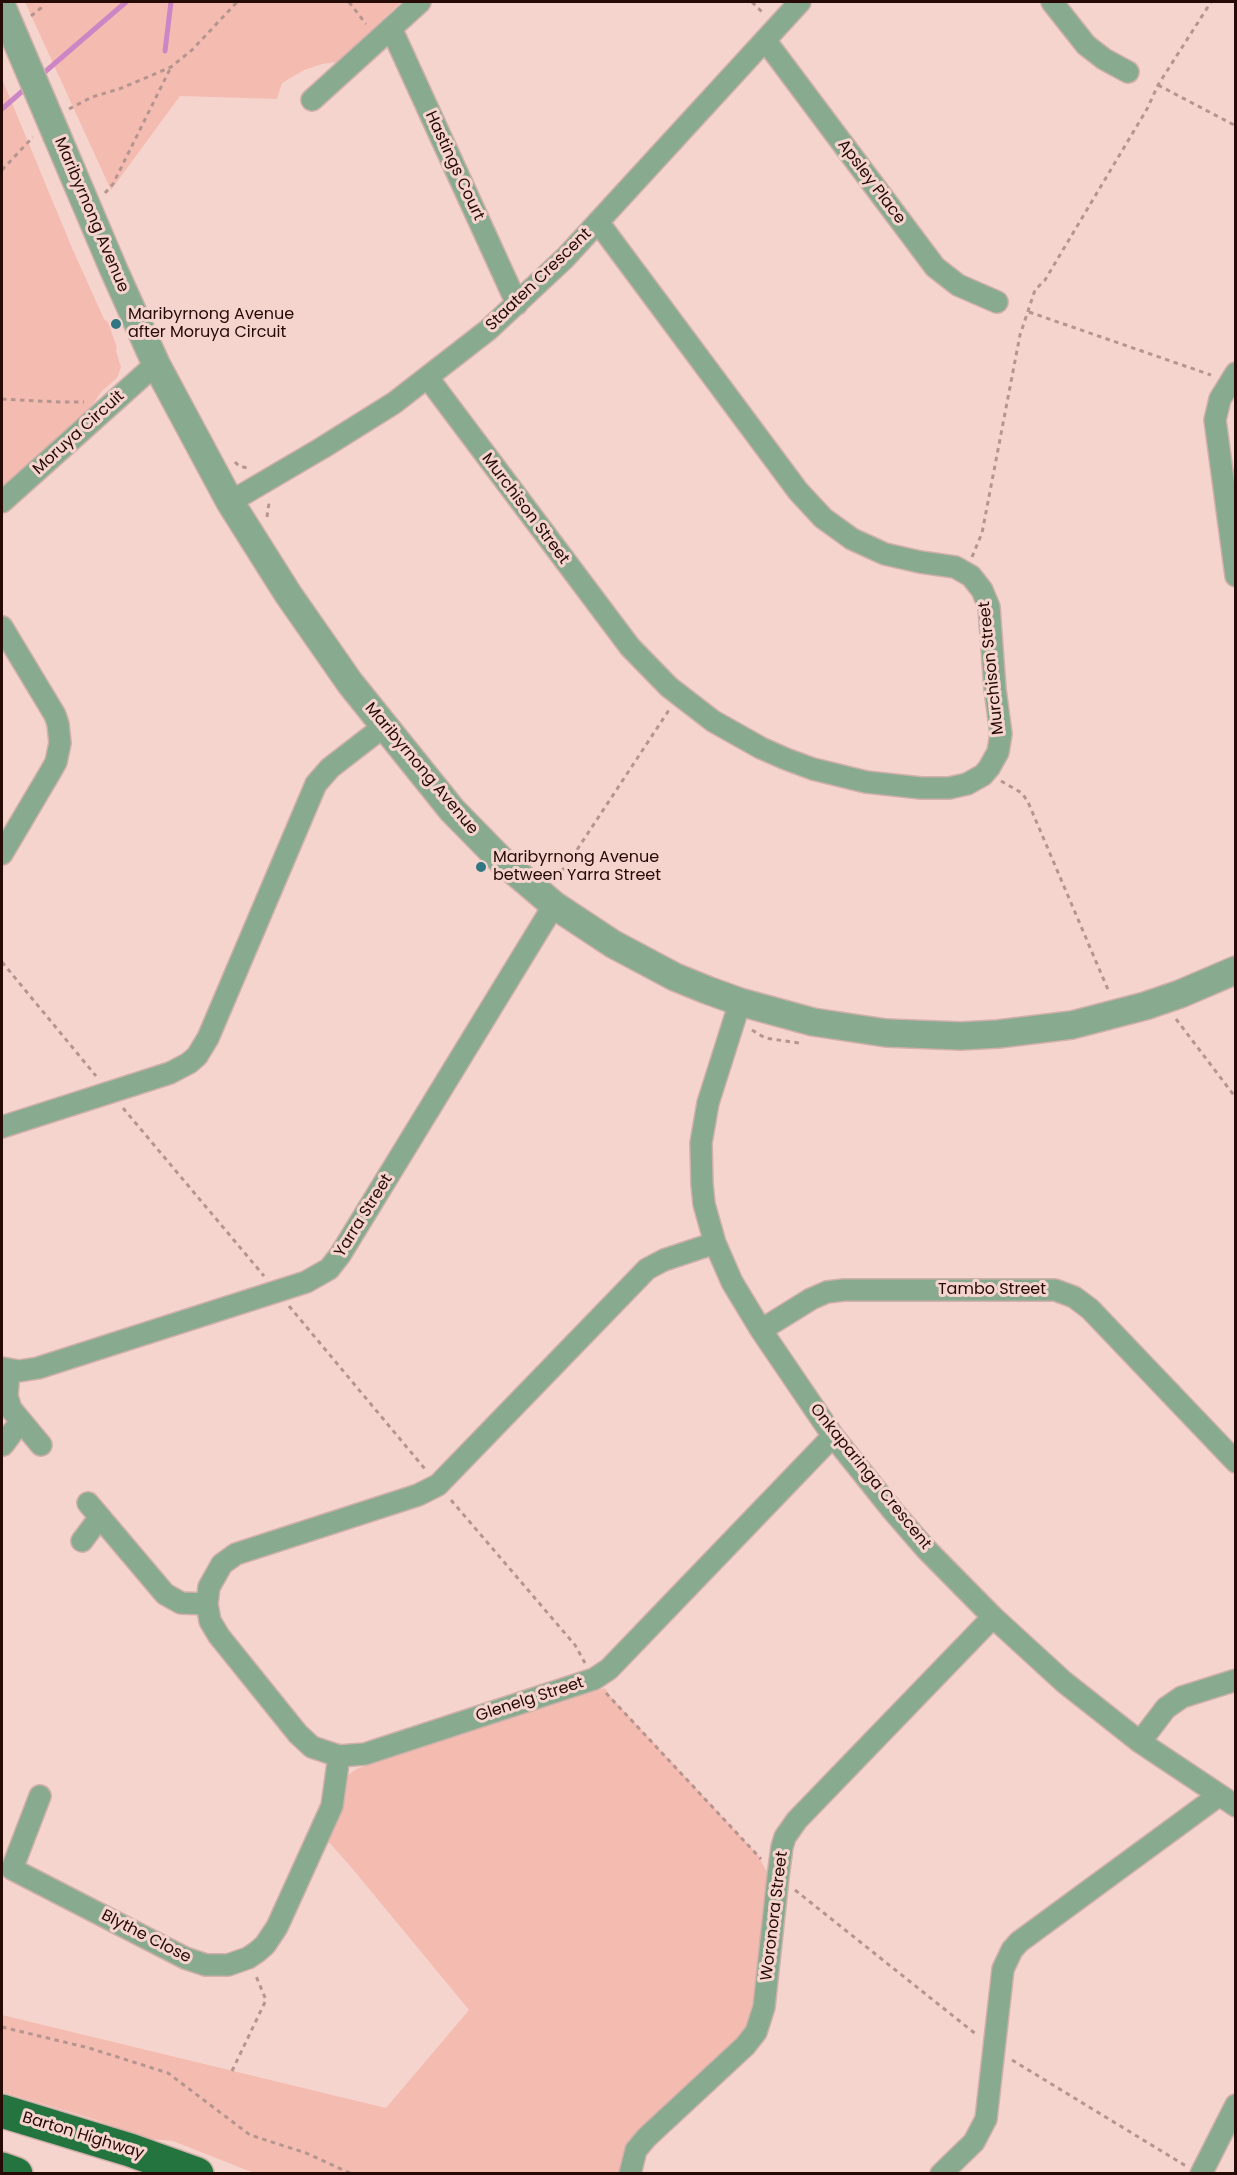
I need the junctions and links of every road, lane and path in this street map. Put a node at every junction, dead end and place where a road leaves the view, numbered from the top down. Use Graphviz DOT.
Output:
graph roads {
  1 [pos="237,2"];
  2 [pos="349,2"];
  3 [pos="420,2"];
  4 [pos="800,2"];
  5 [pos="1052,2"];
  6 [pos="1211,2"];
  7 [pos="2,7"];
  8 [pos="385,34"];
  9 [pos="765,40"];
  10 [pos="171,67"];
  11 [pos="1128,72"];
  12 [pos="1158,86"];
  13 [pos="312,100"];
  14 [pos="1236,126"];
  15 [pos="54,127"];
  16 [pos="2,170"];
  17 [pos="100,188"];
  18 [pos="598,222"];
  19 [pos="997,302"];
  20 [pos="517,304"];
  21 [pos="1029,312"];
  22 [pos="156,364"];
  23 [pos="1233,377"];
  24 [pos="428,378"];
  25 [pos="2,399"];
  26 [pos="86,401"];
  27 [pos="229,455"];
  28 [pos="263,483"];
  29 [pos="2,502"];
  30 [pos="230,502"];
  31 [pos="268,520"];
  32 [pos="969,562"];
  33 [pos="1236,576"];
  34 [pos="2,627"];
  35 [pos="679,695"];
  36 [pos="383,727"];
  37 [pos="995,777"];
  38 [pos="2,854"];
  39 [pos="548,872"];
  40 [pos="555,878"];
  41 [pos="559,895"];
  42 [pos="2,962"];
  43 [pos="1236,970"];
  44 [pos="1100,994"];
  45 [pos="1181,1011"];
  46 [pos="1176,1018"];
  47 [pos="740,1020"];
  48 [pos="1166,1022"];
  49 [pos="754,1031"];
  50 [pos="808,1044"];
  51 [pos="110,1092"];
  52 [pos="1236,1098"];
  53 [pos="2,1127"];
  54 [pos="715,1243"];
  55 [pos="276,1291"];
  56 [pos="761,1330"];
  57 [pos="5,1369"];
  58 [pos="21,1421"];
  59 [pos="833,1436"];
  60 [pos="3,1445"];
  61 [pos="41,1445"];
  62 [pos="1236,1462"];
  63 [pos="438,1485"];
  64 [pos="82,1541"];
  65 [pos="207,1604"];
  66 [pos="993,1617"];
  67 [pos="594,1679"];
  68 [pos="1236,1680"];
  69 [pos="1140,1742"];
  70 [pos="339,1756"];
  71 [pos="40,1796"];
  72 [pos="1227,1801"];
  73 [pos="778,1877"];
  74 [pos="248,1958"];
  75 [pos="2,2027"];
  76 [pos="994,2048"];
  77 [pos="232,2071"];
  78 [pos="1236,2105"];
  79 [pos="2,2111"];
  80 [pos="2,2169"];
  81 [pos="1195,2170"];
  82 [pos="16,2174"];
  83 [pos="197,2174"];
  84 [pos="351,2174"];
  85 [pos="630,2174"];
  86 [pos="941,2174"];
  1 -- 10 [label="path"];
  2 -- 8 [label="path"];
  3 -- 8 [label="street"];
  4 -- 9 [label="street, Staaten Crescent"];
  5 -- 11 [label="street"];
  6 -- 12 [label="path"];
  7 -- 15 [label="street, Maribyrnong Avenue, bridge"];
  8 -- 13 [label="street"];
  8 -- 20 [label="street, Hastings Court"];
  9 -- 18 [label="street, Staaten Crescent"];
  9 -- 19 [label="street, Apsley Place"];
  10 -- 15 [label="path"];
  10 -- 17 [label="path"];
  12 -- 14 [label="path"];
  12 -- 21 [label="path"];
  15 -- 16 [label="path"];
  15 -- 22 [label="street, Maribyrnong Avenue"];
  18 -- 20 [label="street, Staaten Crescent"];
  18 -- 35 [label="street, Murchison Street"];
  20 -- 24 [label="street, Staaten Crescent"];
  21 -- 23 [label="path"];
  21 -- 32 [label="path"];
  22 -- 29 [label="street, Moruya Circuit"];
  22 -- 30 [label="street, Maribyrnong Avenue"];
  23 -- 33 [label="street"];
  24 -- 28 [label="street, Staaten Crescent"];
  24 -- 35 [label="street, Murchison Street"];
  25 -- 26 [label="path"];
  27 -- 28 [label="path"];
  28 -- 30 [label="street, Staaten Crescent"];
  28 -- 31 [label="path"];
  30 -- 36 [label="street, Maribyrnong Avenue"];
  34 -- 38 [label="street"];
  35 -- 40 [label="path"];
  36 -- 41 [label="street, Maribyrnong Avenue"];
  36 -- 51 [label="street"];
  37 -- 44 [label="path"];
  39 -- 40 [label="path"];
  40 -- 41 [label="path"];
  41 -- 47 [label="street, Maribyrnong Avenue"];
  41 -- 55 [label="street, Yarra Street"];
  42 -- 51 [label="path"];
  43 -- 47 [label="street, Maribyrnong Avenue"];
  45 -- 46 [label="path"];
  46 -- 48 [label="path"];
  46 -- 52 [label="path"];
  47 -- 49 [label="path"];
  47 -- 49 [label="path"];
  47 -- 54 [label="street, Onkaparinga Crescent"];
  49 -- 50 [label="path"];
  51 -- 53 [label="street"];
  51 -- 55 [label="path"];
  54 -- 56 [label="street, Onkaparinga Crescent"];
  54 -- 63 [label="street"];
  55 -- 57 [label="street, Yarra Street"];
  55 -- 63 [label="path"];
  56 -- 59 [label="street, Onkaparinga Crescent"];
  56 -- 62 [label="street, Tambo Street"];
  57 -- 58 [label="street, Yarra Street"];
  58 -- 60 [label="street"];
  58 -- 61 [label="street, Yarra Street"];
  59 -- 66 [label="street, Onkaparinga Crescent"];
  59 -- 67 [label="street, Glenelg Street"];
  63 -- 65 [label="street"];
  63 -- 67 [label="path"];
  64 -- 65 [label="street"];
  65 -- 70 [label="street, Glenelg Street"];
  66 -- 69 [label="street, Onkaparinga Crescent"];
  66 -- 73 [label="street, Woronora Street"];
  67 -- 70 [label="street, Glenelg Street"];
  67 -- 73 [label="path"];
  68 -- 69 [label="street"];
  69 -- 72 [label="street, Onkaparinga Crescent"];
  70 -- 74 [label="street, Blythe Close"];
  71 -- 74 [label="street, Blythe Close"];
  72 -- 76 [label="street"];
  73 -- 76 [label="path"];
  73 -- 85 [label="street, Woronora Street"];
  74 -- 77 [label="path"];
  75 -- 84 [label="path"];
  76 -- 81 [label="path"];
  76 -- 86 [label="street"];
  78 -- 81 [label="street"];
  79 -- 83 [label="highway, Barton Highway"];
  80 -- 82 [label="highway"];
}
